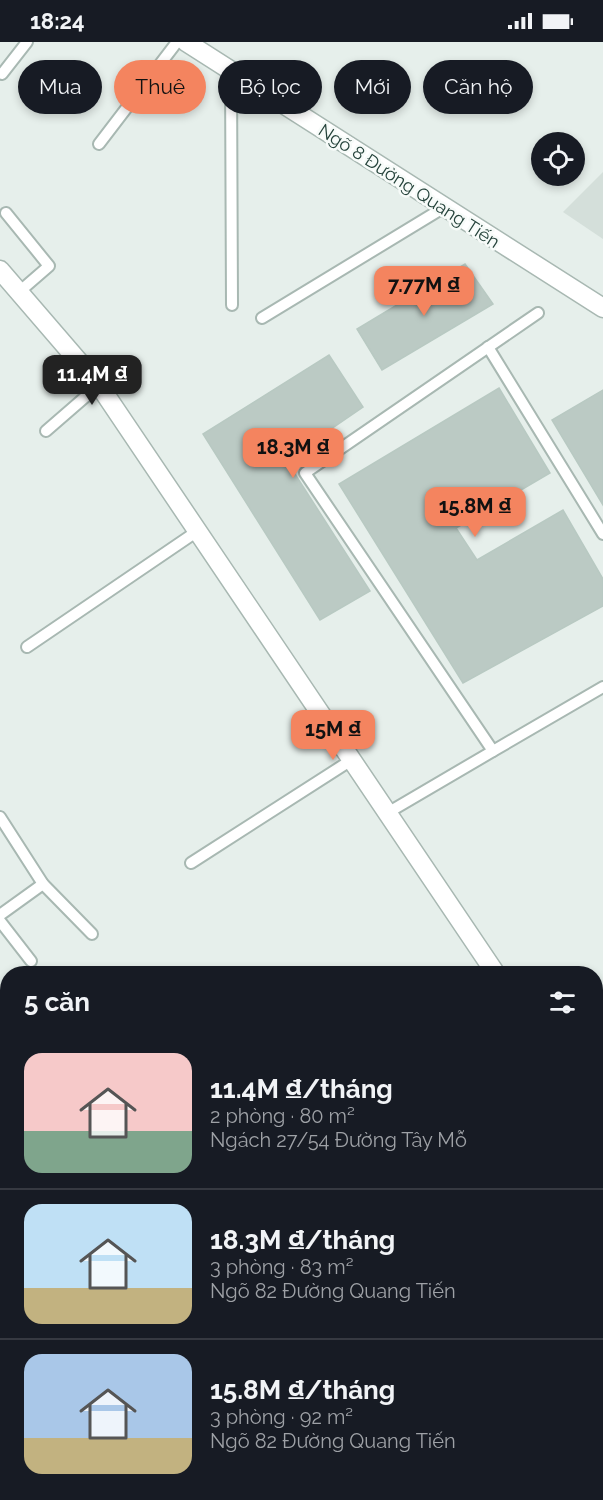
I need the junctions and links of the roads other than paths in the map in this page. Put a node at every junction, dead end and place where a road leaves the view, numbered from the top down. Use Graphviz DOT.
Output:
graph roads {
  1 [pos="27,42"];
  2 [pos="177,42"];
  3 [pos="186,42"];
  4 [pos="218,63"];
  5 [pos="2,74"];
  6 [pos="231,114"];
  7 [pos="297,114"];
  8 [pos="99,144"];
  9 [pos="444,208"];
  10 [pos="6,213"];
  11 [pos="0,270"];
  12 [pos="19,292"];
  13 [pos="232,305"];
  14 [pos="603,308"];
  15 [pos="538,313"];
  16 [pos="262,318"];
  17 [pos="488,347"];
  18 [pos="99,385"];
  19 [pos="46,431"];
  20 [pos="199,530"];
  21 [pos="603,534"];
  22 [pos="27,647"];
  23 [pos="603,687"];
  24 [pos="493,751"];
  25 [pos="353,759"];
  26 [pos="389,812"];
  27 [pos="0,817"];
  28 [pos="191,863"];
  29 [pos="43,884"];
  30 [pos="0,915"];
  31 [pos="0,921"];
  32 [pos="92,934"];
  33 [pos="31,962"];
  34 [pos="491,966"];
  1 -- 5 [label="lane"];
  2 -- 8 [label="lane"];
  3 -- 4 [label="street, Ngõ 8 Đường Quang Tiến"];
  6 -- 13 [label="lane"];
  7 -- 9 [label="street, Ngõ 8 Đường Quang Tiến"];
  9 -- 14 [label="street, Ngõ 8 Đường Quang Tiến"];
  9 -- 16 [label="lane"];
  10 -- 12 [label="lane"];
  11 -- 12 [label="street"];
  12 -- 18 [label="street"];
  15 -- 17 [label="lane"];
  17 -- 21 [label="lane"];
  17 -- 24 [label="lane"];
  18 -- 19 [label="lane"];
  18 -- 20 [label="street"];
  20 -- 22 [label="lane"];
  20 -- 25 [label="street"];
  23 -- 24 [label="lane"];
  24 -- 26 [label="lane"];
  25 -- 26 [label="street"];
  25 -- 28 [label="lane"];
  26 -- 34 [label="street"];
  27 -- 29 [label="lane"];
  29 -- 30 [label="lane"];
  29 -- 32 [label="lane"];
  31 -- 33 [label="lane"];
}
